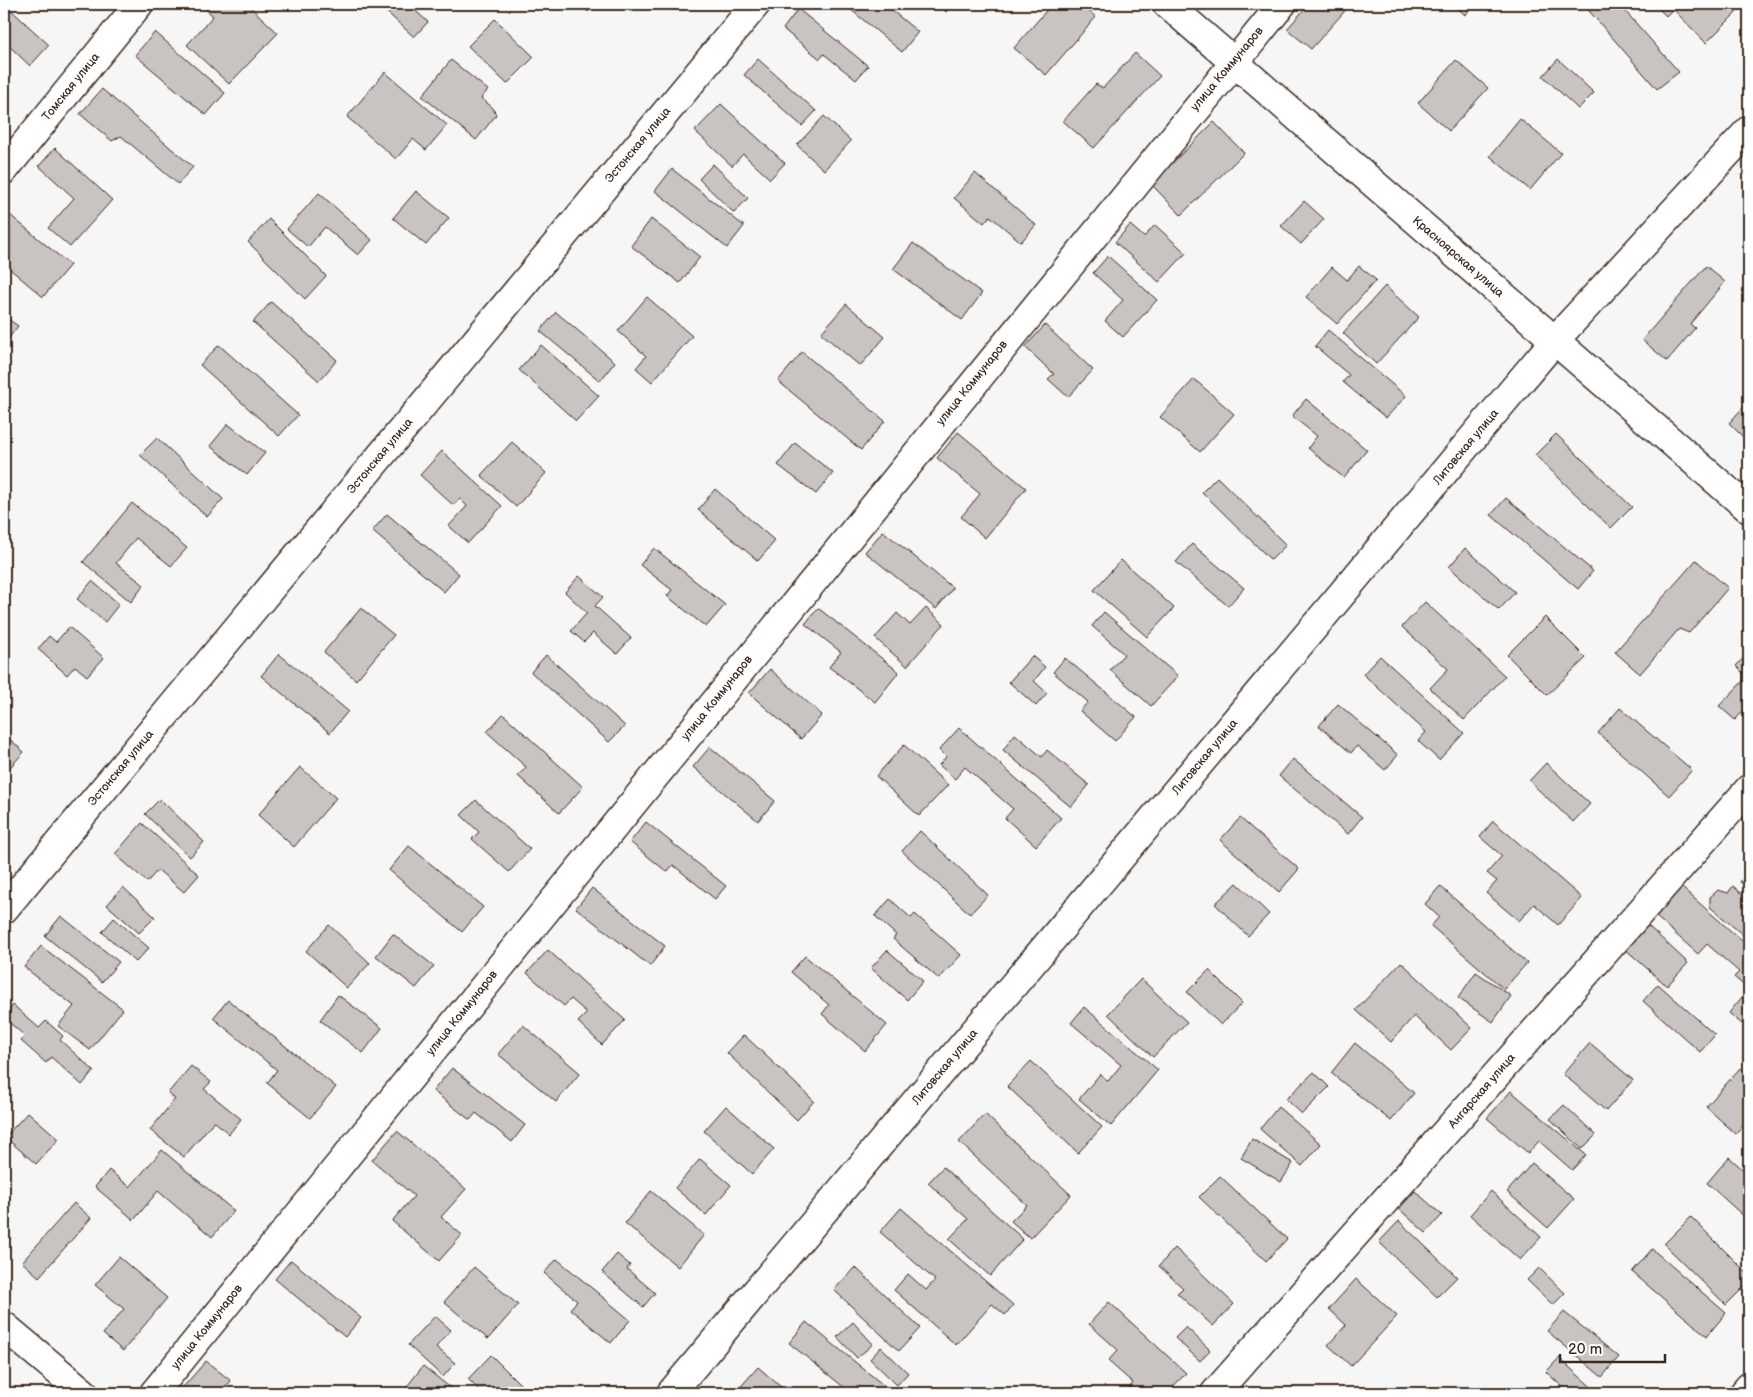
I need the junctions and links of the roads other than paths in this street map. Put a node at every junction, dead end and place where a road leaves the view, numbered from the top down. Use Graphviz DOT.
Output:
graph roads {
  1 [pos="138,4"];
  2 [pos="756,4"];
  3 [pos="1167,4"];
  4 [pos="1282,4"];
  5 [pos="1233,61"];
  6 [pos="1749,130"];
  7 [pos="4,170"];
  8 [pos="1555,340"];
  9 [pos="1749,510"];
  10 [pos="1749,789"];
  11 [pos="4,909"];
  12 [pos="4,1326"];
  13 [pos="1749,1387"];
  14 [pos="84,1393"];
  15 [pos="154,1393"];
  16 [pos="671,1393"];
  17 [pos="1215,1393"];
  18 [pos="1744,1393"];
  1 -- 7 [label="street, Томская улица"];
  2 -- 11 [label="street, Эстонская улица"];
  3 -- 5 [label="street, Красноярская улица"];
  4 -- 5 [label="street, улица Коммунаров"];
  5 -- 8 [label="street, Красноярская улица"];
  5 -- 15 [label="street, улица Коммунаров"];
  6 -- 8 [label="street, Литовская улица"];
  8 -- 9 [label="street, Красноярская улица"];
  8 -- 16 [label="street, Литовская улица"];
  10 -- 17 [label="street, Ангарская улица"];
  12 -- 14 [label="street"];
  13 -- 18 [label="street"];
}
